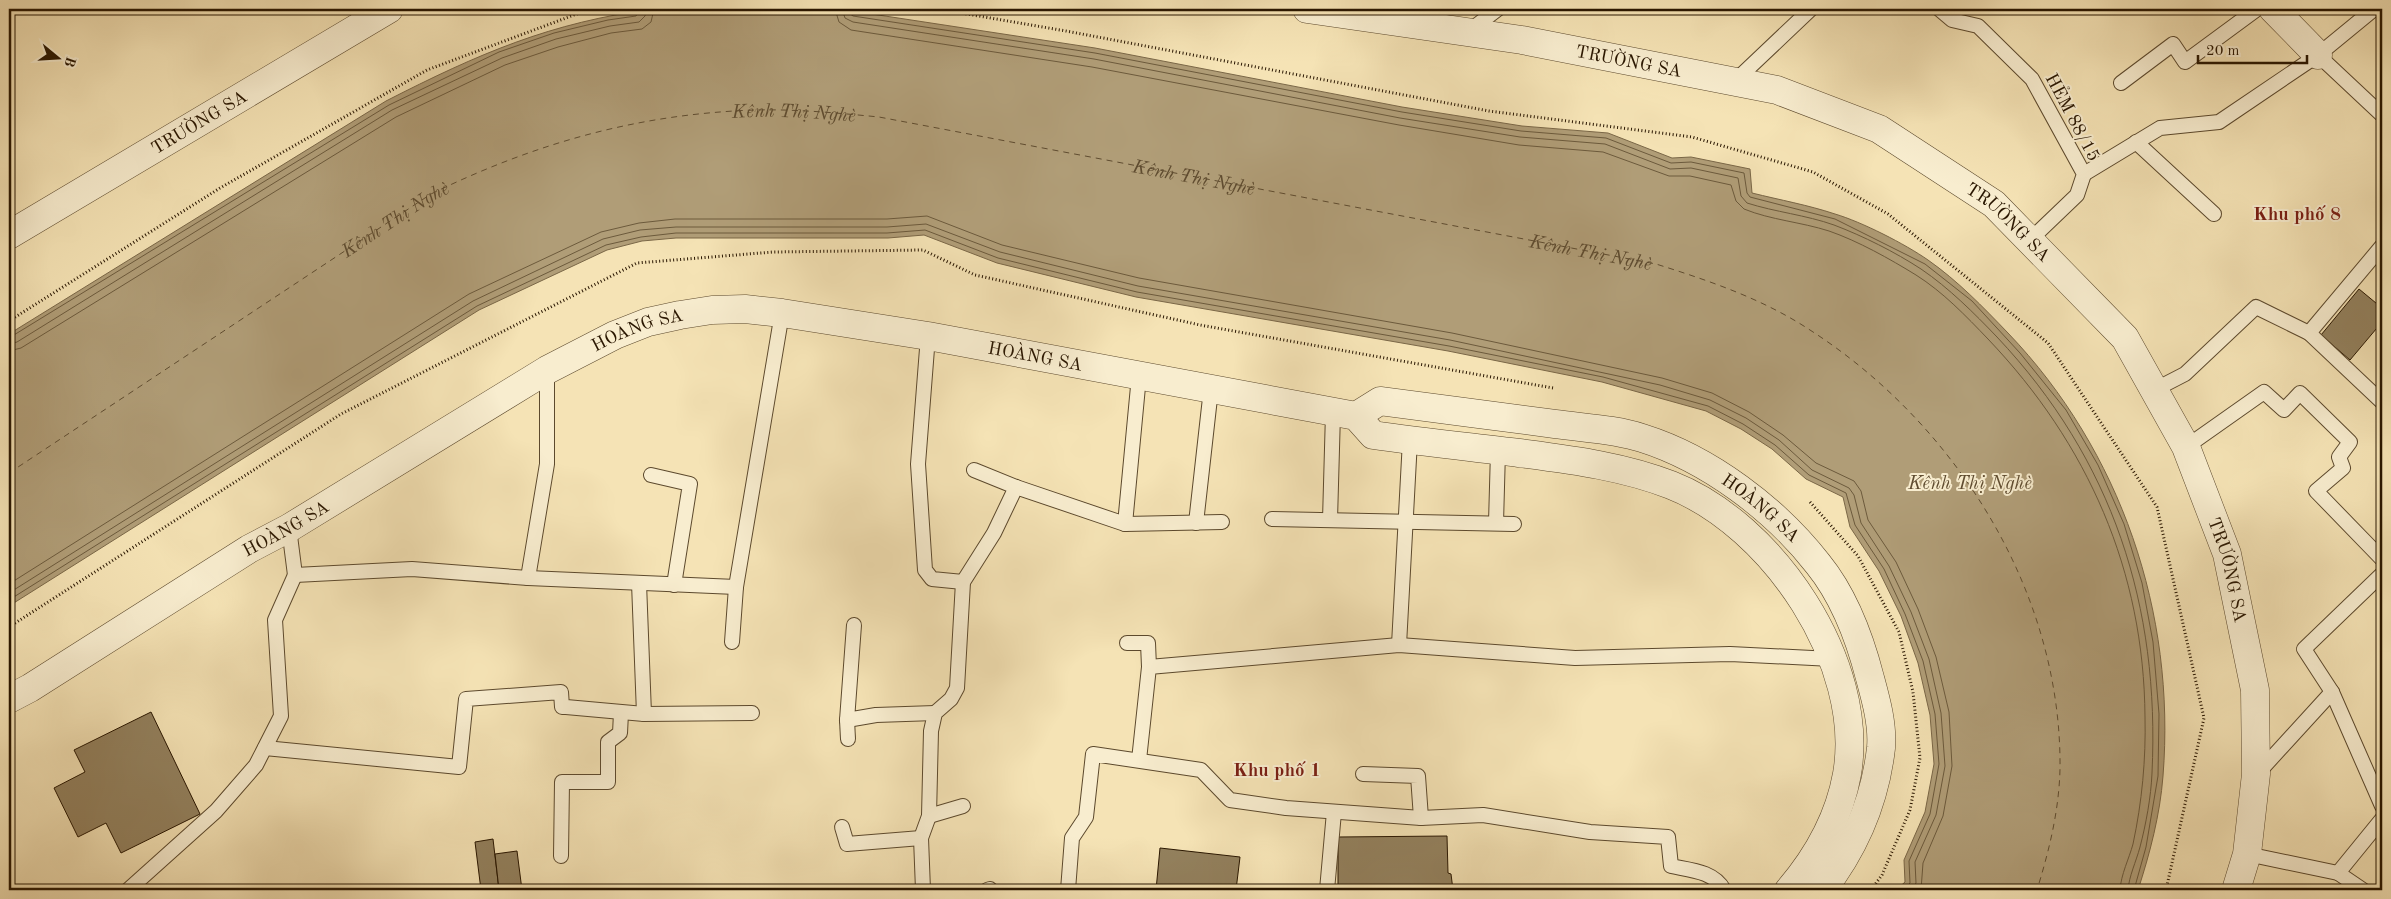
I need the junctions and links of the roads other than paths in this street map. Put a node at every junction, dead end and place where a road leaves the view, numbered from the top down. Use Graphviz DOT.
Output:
graph roads {
  1 [pos="389,9"];
  2 [pos="1307,9"];
  3 [pos="1498,9"];
  4 [pos="1812,9"];
  5 [pos="1939,9"];
  6 [pos="2257,9"];
  7 [pos="2272,9"];
  8 [pos="2374,9"];
  9 [pos="1433,18"];
  10 [pos="1467,32"];
  11 [pos="2318,55"];
  12 [pos="1735,81"];
  13 [pos="2121,83"];
  14 [pos="2382,115"];
  15 [pos="2136,142"];
  16 [pos="2084,174"];
  17 [pos="2214,214"];
  18 [pos="9,235"];
  19 [pos="2030,240"];
  20 [pos="2382,246"];
  21 [pos="782,313"];
  22 [pos="2308,333"];
  23 [pos="928,336"];
  24 [pos="547,370"];
  25 [pos="1139,376"];
  26 [pos="1211,389"];
  27 [pos="2154,390"];
  28 [pos="2382,402"];
  29 [pos="1414,406"];
  30 [pos="1344,415"];
  31 [pos="1410,440"];
  32 [pos="2186,446"];
  33 [pos="1498,451"];
  34 [pos="974,470"];
  35 [pos="651,475"];
  36 [pos="1016,487"];
  37 [pos="1272,518"];
  38 [pos="1330,520"];
  39 [pos="1405,521"];
  40 [pos="1222,522"];
  41 [pos="1196,523"];
  42 [pos="1125,524"];
  43 [pos="1496,524"];
  44 [pos="1514,524"];
  45 [pos="289,528"];
  46 [pos="2382,559"];
  47 [pos="2382,574"];
  48 [pos="295,575"];
  49 [pos="528,578"];
  50 [pos="963,582"];
  51 [pos="639,583"];
  52 [pos="674,585"];
  53 [pos="736,588"];
  54 [pos="854,624"];
  55 [pos="732,642"];
  56 [pos="1127,643"];
  57 [pos="1399,645"];
  58 [pos="1832,659"];
  59 [pos="1149,666"];
  60 [pos="2332,692"];
  61 [pos="9,699"];
  62 [pos="621,712"];
  63 [pos="752,713"];
  64 [pos="935,713"];
  65 [pos="644,714"];
  66 [pos="847,720"];
  67 [pos="848,739"];
  68 [pos="265,748"];
  69 [pos="1139,760"];
  70 [pos="1363,774"];
  71 [pos="2256,774"];
  72 [pos="963,806"];
  73 [pos="2382,806"];
  74 [pos="1334,812"];
  75 [pos="929,816"];
  76 [pos="1421,818"];
  77 [pos="2382,819"];
  78 [pos="842,827"];
  79 [pos="920,838"];
  80 [pos="2247,854"];
  81 [pos="562,856"];
  82 [pos="2338,873"];
  83 [pos="128,890"];
  84 [pos="923,890"];
  85 [pos="1068,890"];
  86 [pos="1327,890"];
  87 [pos="1724,890"];
  88 [pos="1789,890"];
  89 [pos="1822,890"];
  90 [pos="2236,890"];
  91 [pos="2363,890"];
  1 -- 18 [label="street, TRƯỜNG SA"];
  2 -- 9 [label="street, TRƯỜNG SA"];
  3 -- 10 [label="lane"];
  4 -- 12 [label="lane"];
  5 -- 16 [label="lane, HẺM 88/15"];
  6 -- 13 [label="lane"];
  7 -- 11 [label="street"];
  8 -- 11 [label="lane"];
  9 -- 10 [label="street, TRƯỜNG SA"];
  10 -- 12 [label="street, TRƯỜNG SA"];
  11 -- 14 [label="lane"];
  11 -- 15 [label="lane"];
  12 -- 19 [label="street, TRƯỜNG SA"];
  15 -- 16 [label="lane"];
  15 -- 17 [label="lane"];
  16 -- 19 [label="lane, HẺM 88/15"];
  19 -- 27 [label="street, TRƯỜNG SA"];
  20 -- 22 [label="lane"];
  21 -- 23 [label="street, HOÀNG SA"];
  21 -- 24 [label="street, HOÀNG SA"];
  21 -- 53 [label="lane"];
  22 -- 27 [label="lane"];
  22 -- 28 [label="lane"];
  23 -- 25 [label="street, HOÀNG SA"];
  23 -- 50 [label="lane"];
  24 -- 45 [label="street, HOÀNG SA"];
  24 -- 49 [label="lane"];
  25 -- 26 [label="street, HOÀNG SA"];
  25 -- 42 [label="lane"];
  26 -- 30 [label="street, HOÀNG SA"];
  26 -- 41 [label="lane"];
  27 -- 32 [label="street, TRƯỜNG SA"];
  29 -- 30 [label="street, HOÀNG SA"];
  29 -- 31 [label="street"];
  29 -- 89 [label="street, HOÀNG SA"];
  30 -- 31 [label="street, HOÀNG SA"];
  30 -- 38 [label="lane"];
  31 -- 33 [label="street, HOÀNG SA"];
  31 -- 39 [label="lane"];
  32 -- 46 [label="lane"];
  32 -- 71 [label="street, TRƯỜNG SA"];
  33 -- 43 [label="lane"];
  33 -- 58 [label="street, HOÀNG SA"];
  34 -- 36 [label="lane"];
  35 -- 52 [label="lane"];
  36 -- 42 [label="lane"];
  36 -- 50 [label="lane"];
  37 -- 38 [label="lane"];
  38 -- 39 [label="lane"];
  39 -- 43 [label="lane"];
  39 -- 57 [label="lane"];
  40 -- 41 [label="lane"];
  41 -- 42 [label="lane"];
  43 -- 44 [label="lane"];
  45 -- 48 [label="lane"];
  45 -- 61 [label="street, HOÀNG SA"];
  47 -- 60 [label="lane"];
  48 -- 49 [label="lane"];
  48 -- 68 [label="lane"];
  49 -- 51 [label="lane"];
  50 -- 64 [label="lane"];
  51 -- 52 [label="lane"];
  51 -- 65 [label="lane"];
  52 -- 53 [label="lane"];
  53 -- 55 [label="lane"];
  54 -- 66 [label="lane"];
  56 -- 59 [label="lane"];
  57 -- 58 [label="lane"];
  57 -- 59 [label="lane"];
  58 -- 88 [label="street, HOÀNG SA"];
  59 -- 69 [label="lane"];
  60 -- 71 [label="lane"];
  60 -- 73 [label="lane"];
  62 -- 65 [label="lane"];
  62 -- 68 [label="lane"];
  62 -- 81 [label="lane"];
  63 -- 65 [label="lane"];
  64 -- 66 [label="lane"];
  64 -- 75 [label="lane"];
  66 -- 67 [label="lane"];
  68 -- 83 [label="lane"];
  69 -- 74 [label="lane"];
  69 -- 85 [label="lane"];
  70 -- 76 [label="lane"];
  71 -- 80 [label="street, TRƯỜNG SA"];
  72 -- 75 [label="lane"];
  74 -- 76 [label="lane"];
  74 -- 86 [label="lane"];
  75 -- 79 [label="lane"];
  76 -- 87 [label="lane"];
  77 -- 82 [label="lane"];
  78 -- 79 [label="lane"];
  79 -- 84 [label="lane"];
  80 -- 82 [label="lane"];
  80 -- 90 [label="street, TRƯỜNG SA"];
  82 -- 91 [label="lane"];
}
